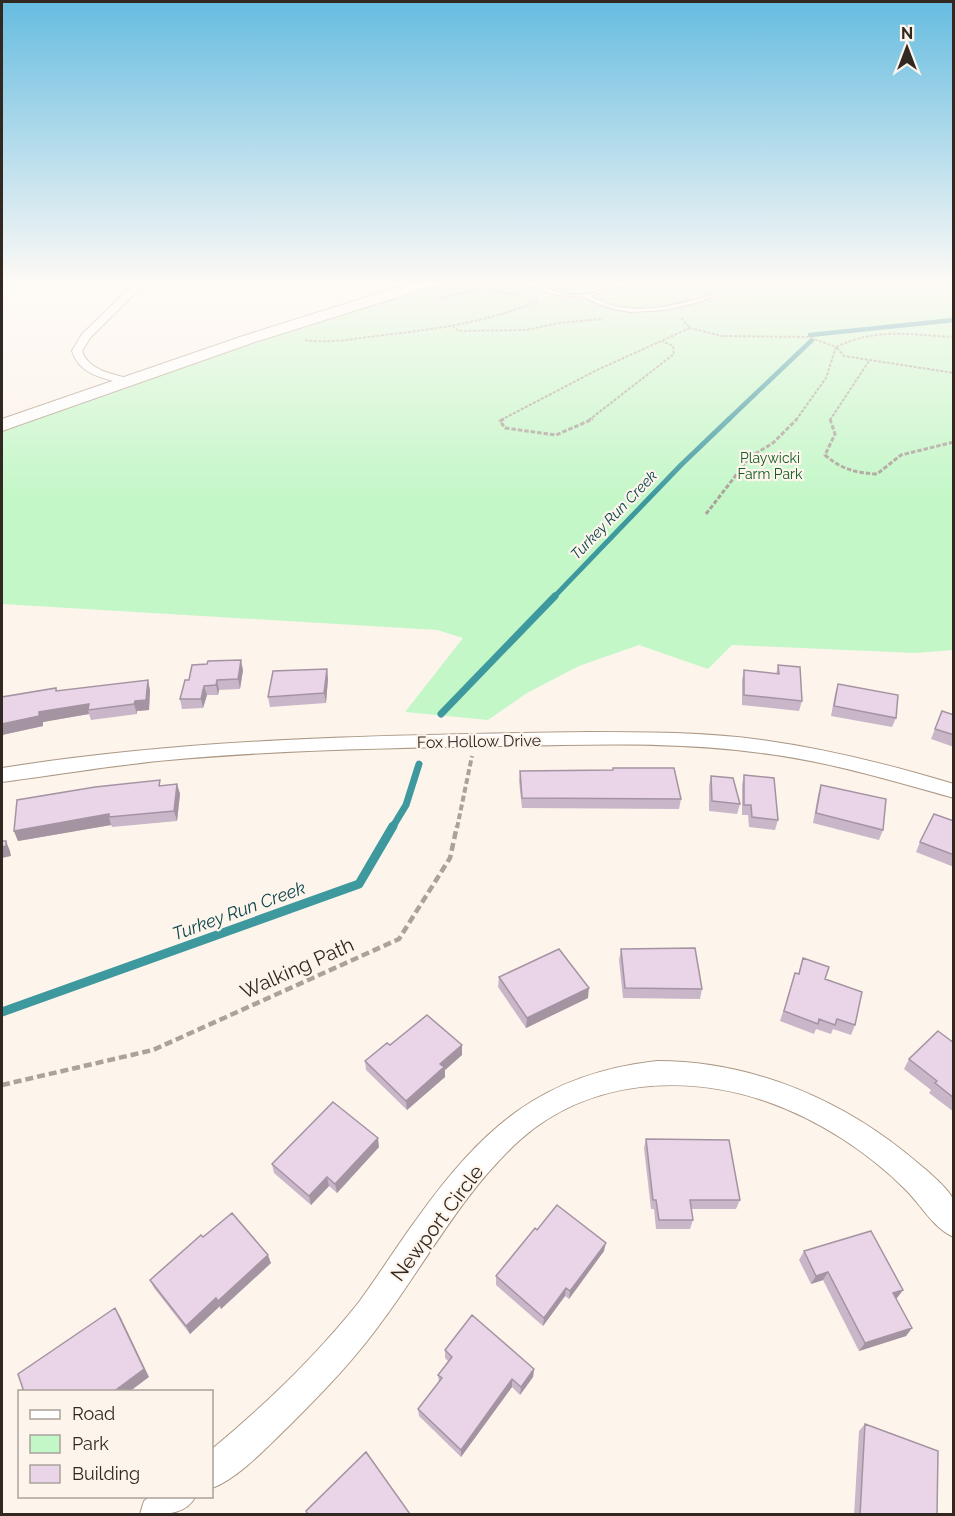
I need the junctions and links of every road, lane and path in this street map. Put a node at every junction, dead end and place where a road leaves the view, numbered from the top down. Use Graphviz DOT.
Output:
graph roads {
  1 [pos="78,354"];
  2 [pos="207,354"];
  3 [pos="632,354"];
  4 [pos="674,354"];
  5 [pos="834,354"];
  6 [pos="842,354"];
  7 [pos="869,361"];
  8 [pos="954,373"];
  9 [pos="128,381"];
  10 [pos="2,425"];
  11 [pos="954,442"];
  12 [pos="706,514"];
  13 [pos="476,741"];
  14 [pos="2,775"];
  15 [pos="954,791"];
  16 [pos="2,1085"];
  17 [pos="954,1223"];
  18 [pos="213,1470"];
  19 [pos="178,1498"];
  20 [pos="157,1515"];
  1 -- 9 [label="street"];
  2 -- 9 [label="main road"];
  3 -- 4 [label="path"];
  5 -- 12 [label="path"];
  6 -- 7 [label="path"];
  7 -- 8 [label="path"];
  7 -- 11 [label="path"];
  9 -- 10 [label="main road"];
  13 -- 14 [label="street, Fox Hollow Drive"];
  13 -- 15 [label="street, Fox Hollow Drive"];
  13 -- 16 [label="path, Walking Path"];
  17 -- 18 [label="street, Newport Circle"];
  19 -- 20 [label="street"];
}
